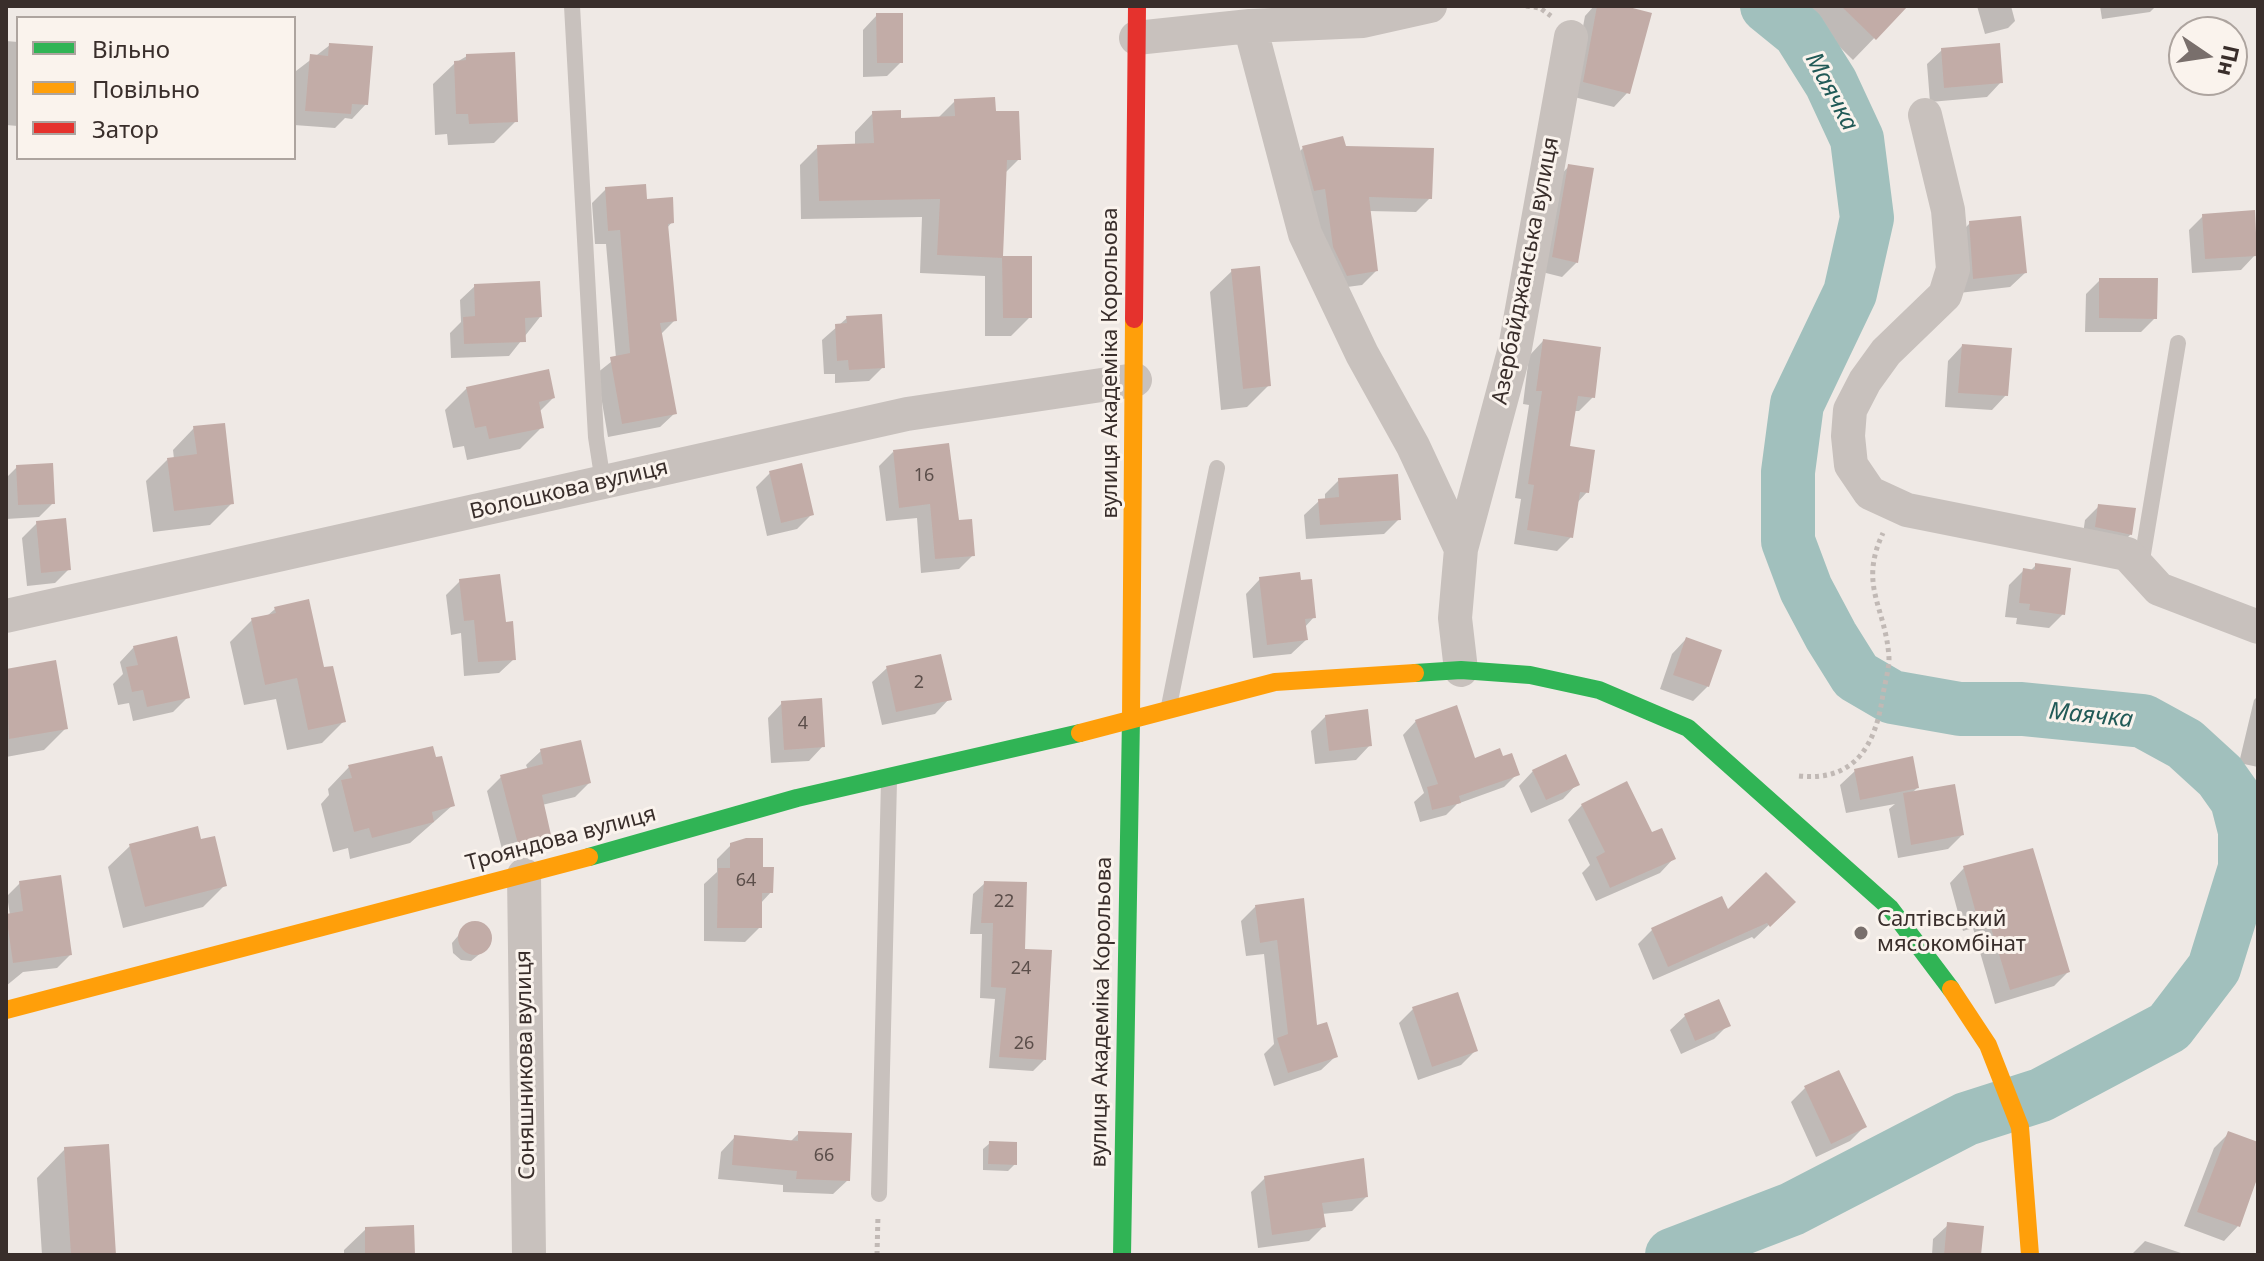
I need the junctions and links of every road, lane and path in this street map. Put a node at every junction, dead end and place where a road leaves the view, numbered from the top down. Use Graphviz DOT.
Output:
graph roads {
  1 [pos="572,6"];
  2 [pos="1430,6"];
  3 [pos="1136,22"];
  4 [pos="1250,26"];
  5 [pos="1571,37"];
  6 [pos="1925,115"];
  7 [pos="2178,343"];
  8 [pos="1135,380"];
  9 [pos="1217,468"];
  10 [pos="603,482"];
  11 [pos="1907,510"];
  12 [pos="1461,549"];
  13 [pos="2141,570"];
  14 [pos="6,616"];
  15 [pos="2258,627"];
  16 [pos="1461,670"];
  17 [pos="1168,708"];
  18 [pos="1131,721"];
  19 [pos="889,775"];
  20 [pos="1793,776"];
  21 [pos="524,875"];
  22 [pos="6,1010"];
  23 [pos="879,1194"];
  24 [pos="529,1255"];
  25 [pos="877,1255"];
  26 [pos="1122,1255"];
  27 [pos="2030,1255"];
  1 -- 10 [label="lane"];
  2 -- 4 [label="street"];
  3 -- 4 [label="street"];
  3 -- 8 [label="street, вулиця Академіка Корольова"];
  4 -- 12 [label="street"];
  5 -- 12 [label="street, Азербайджанська вулиця"];
  6 -- 11 [label="street"];
  7 -- 13 [label="lane"];
  8 -- 10 [label="street, Волошкова вулиця"];
  8 -- 18 [label="street, вулиця Академіка Корольова"];
  9 -- 17 [label="lane"];
  10 -- 14 [label="street, Волошкова вулиця"];
  11 -- 13 [label="street"];
  11 -- 20 [label="path"];
  12 -- 16 [label="street, Азербайджанська вулиця"];
  13 -- 15 [label="street"];
  16 -- 17 [label="street"];
  16 -- 27 [label="street"];
  17 -- 18 [label="street"];
  18 -- 19 [label="street, Трояндова вулиця"];
  18 -- 26 [label="street, вулиця Академіка Корольова"];
  19 -- 21 [label="street, Трояндова вулиця"];
  19 -- 23 [label="lane"];
  21 -- 22 [label="street, Трояндова вулиця"];
  21 -- 24 [label="street, Соняшникова вулиця"];
  23 -- 25 [label="path"];
}
